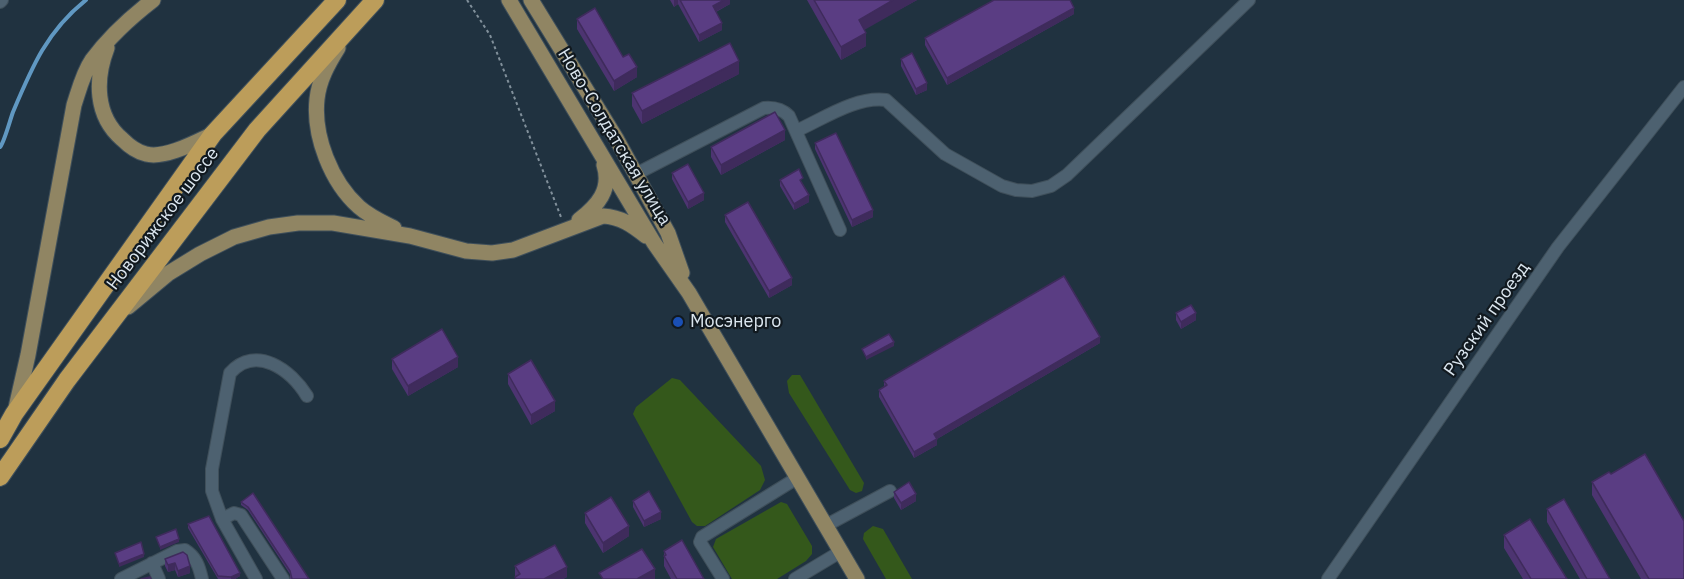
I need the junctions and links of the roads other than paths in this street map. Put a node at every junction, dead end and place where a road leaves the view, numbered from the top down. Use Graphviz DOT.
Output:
graph roads {
  1 [pos="153,0"];
  2 [pos="337,0"];
  3 [pos="375,0"];
  4 [pos="509,0"];
  5 [pos="531,0"];
  6 [pos="1249,0"];
  7 [pos="354,21"];
  8 [pos="110,40"];
  9 [pos="1684,87"];
  10 [pos="796,131"];
  11 [pos="213,134"];
  12 [pos="600,154"];
  13 [pos="636,174"];
  14 [pos="564,224"];
  15 [pos="840,230"];
  16 [pos="410,236"];
  17 [pos="654,243"];
  18 [pos="689,293"];
  19 [pos="112,321"];
  20 [pos="307,396"];
  21 [pos="14,414"];
  22 [pos="0,439"];
  23 [pos="0,477"];
  24 [pos="797,478"];
  25 [pos="890,491"];
  26 [pos="222,519"];
  27 [pos="825,526"];
  28 [pos="840,552"];
  29 [pos="272,562"];
  30 [pos="152,564"];
  31 [pos="253,577"];
  32 [pos="121,579"];
  33 [pos="159,579"];
  34 [pos="202,579"];
  35 [pos="283,579"];
  36 [pos="723,579"];
  37 [pos="795,579"];
  38 [pos="857,579"];
  39 [pos="1328,579"];
  1 -- 8 [label="main road"];
  2 -- 11 [label="highway, Новорижское шоссе"];
  3 -- 7 [label="highway, Новорижское шоссе"];
  4 -- 12 [label="main road, Ново-Солдатская улица"];
  5 -- 13 [label="main road, Ново-Солдатская улица"];
  6 -- 10 [label="street"];
  7 -- 16 [label="main road"];
  7 -- 19 [label="highway, Новорижское шоссе"];
  8 -- 11 [label="main road"];
  8 -- 21 [label="main road"];
  9 -- 39 [label="street, Рузский проезд"];
  10 -- 13 [label="street"];
  10 -- 15 [label="street"];
  11 -- 21 [label="highway, Новорижское шоссе"];
  12 -- 14 [label="main road"];
  12 -- 17 [label="main road, Ново-Солдатская улица"];
  13 -- 18 [label="main road, Ново-Солдатская улица"];
  14 -- 16 [label="main road"];
  14 -- 17 [label="main road"];
  16 -- 19 [label="main road"];
  17 -- 18 [label="main road, Ново-Солдатская улица"];
  18 -- 24 [label="main road, Ново-Солдатская улица"];
  19 -- 23 [label="highway, Новорижское шоссе"];
  20 -- 26 [label="street"];
  21 -- 22 [label="highway, Новорижское шоссе"];
  24 -- 27 [label="main road, Ново-Солдатская улица"];
  24 -- 36 [label="street"];
  25 -- 27 [label="street"];
  26 -- 29 [label="street"];
  26 -- 31 [label="street"];
  27 -- 28 [label="main road, Ново-Солдатская улица"];
  28 -- 37 [label="street"];
  28 -- 38 [label="main road, Ново-Солдатская улица"];
  29 -- 31 [label="street"];
  29 -- 35 [label="street"];
  30 -- 32 [label="street"];
  30 -- 33 [label="street"];
  30 -- 34 [label="street"];
}
